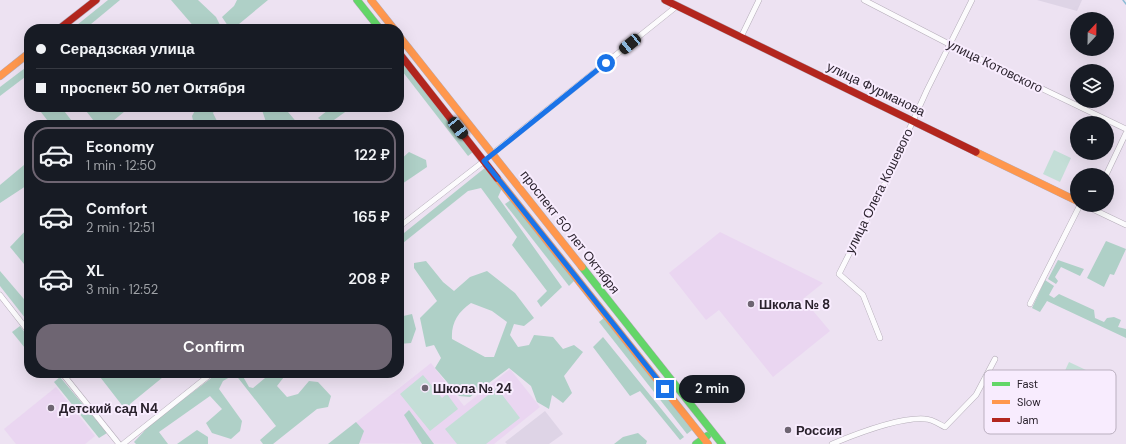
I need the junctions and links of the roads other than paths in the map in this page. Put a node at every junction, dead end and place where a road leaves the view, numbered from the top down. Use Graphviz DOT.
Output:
graph roads {
  1 [pos="96,0"];
  2 [pos="357,0"];
  3 [pos="371,0"];
  4 [pos="665,0"];
  5 [pos="758,0"];
  6 [pos="864,0"];
  7 [pos="972,0"];
  8 [pos="677,6"];
  9 [pos="65,24"];
  10 [pos="376,24"];
  11 [pos="390,24"];
  12 [pos="740,36"];
  13 [pos="404,42"];
  14 [pos="949,44"];
  15 [pos="24,57"];
  16 [pos="404,59"];
  17 [pos="0,76"];
  18 [pos="912,120"];
  19 [pos="1126,129"];
  20 [pos="1126,133"];
  21 [pos="492,154"];
  22 [pos="484,161"];
  23 [pos="1109,168"];
  24 [pos="1070,198"];
  25 [pos="1076,212"];
  26 [pos="1102,212"];
  27 [pos="404,223"];
  28 [pos="1126,225"];
  29 [pos="0,296"];
  30 [pos="1030,304"];
  31 [pos="24,326"];
  32 [pos="880,338"];
  33 [pos="995,359"];
  34 [pos="989,370"];
  35 [pos="66,378"];
  36 [pos="206,378"];
  37 [pos="984,380"];
  38 [pos="713,433"];
  39 [pos="706,441"];
  40 [pos="119,444"];
  41 [pos="122,444"];
  42 [pos="696,444"];
  43 [pos="722,444"];
  44 [pos="832,444"];
  1 -- 9 [label="main road"];
  2 -- 10 [label="main road"];
  3 -- 11 [label="main road"];
  4 -- 8 [label="main road, улица Фурманова"];
  5 -- 12 [label="street"];
  6 -- 14 [label="street, улица Котовского"];
  7 -- 14 [label="street, улица Олега Кошевого"];
  8 -- 12 [label="main road, улица Фурманова"];
  8 -- 21 [label="street"];
  12 -- 18 [label="main road, улица Фурманова"];
  13 -- 21 [label="main road, проспект 50 лет Октября"];
  14 -- 18 [label="street, улица Олега Кошевого"];
  14 -- 19 [label="street, улица Котовского"];
  15 -- 17 [label="main road"];
  16 -- 22 [label="main road, проспект 50 лет Октября"];
  18 -- 24 [label="main road, улица Фурманова"];
  18 -- 32 [label="street, улица Олега Кошевого"];
  20 -- 23 [label="street"];
  21 -- 22 [label="main road"];
  21 -- 38 [label="main road, проспект 50 лет Октября"];
  22 -- 27 [label="street"];
  22 -- 39 [label="main road, проспект 50 лет Октября"];
  25 -- 30 [label="street"];
  26 -- 28 [label="street"];
  29 -- 31 [label="street"];
  33 -- 34 [label="street"];
  35 -- 40 [label="street"];
  36 -- 41 [label="street"];
  37 -- 44 [label="street"];
  38 -- 39 [label="main road"];
  38 -- 43 [label="main road, проспект 50 лет Октября"];
  39 -- 42 [label="main road"];
}
